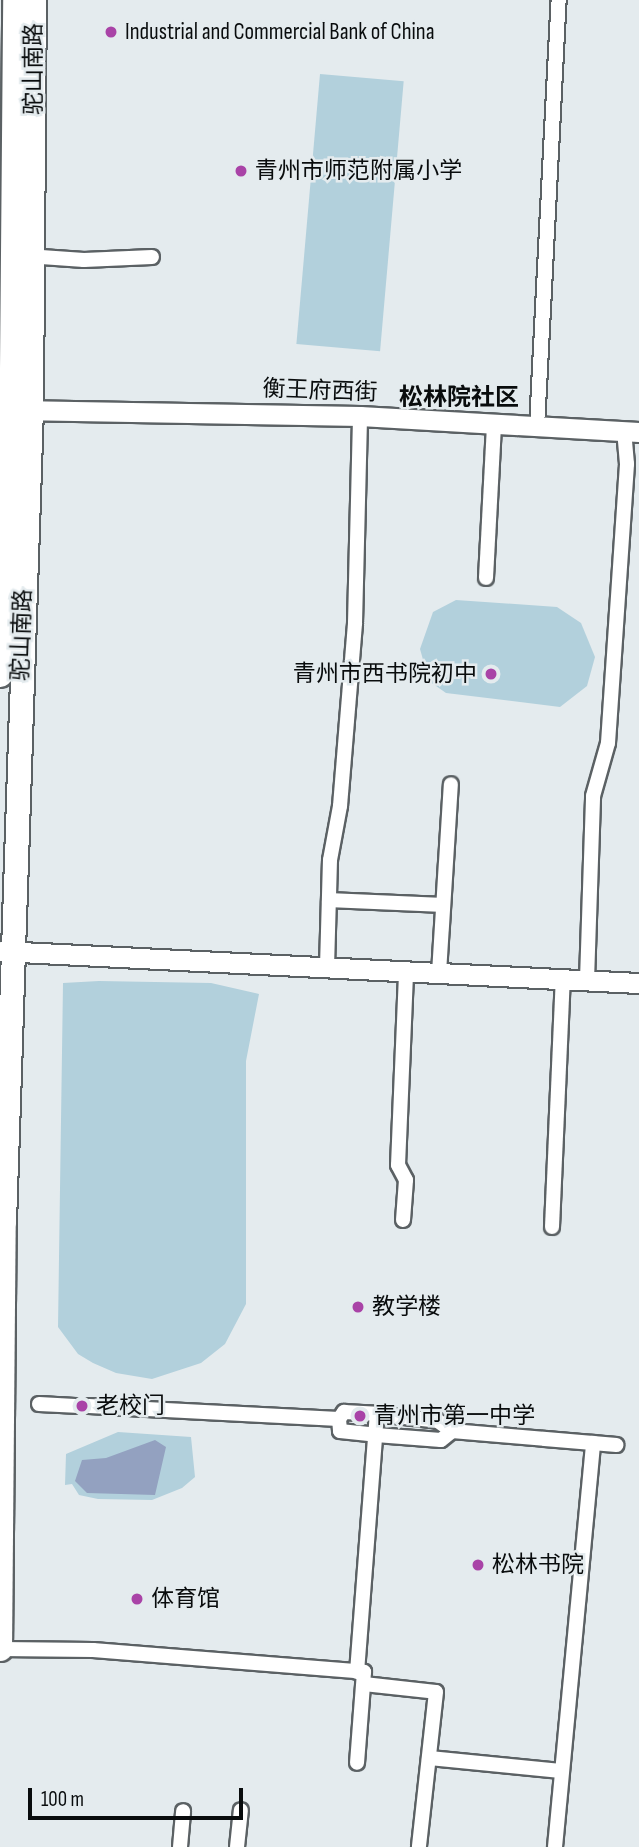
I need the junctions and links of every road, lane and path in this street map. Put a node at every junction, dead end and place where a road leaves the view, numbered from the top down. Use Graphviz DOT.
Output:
graph roads {
  1 [pos="14,0"];
  2 [pos="34,0"];
  3 [pos="559,0"];
  4 [pos="23,256"];
  5 [pos="152,257"];
  6 [pos="14,408"];
  7 [pos="360,416"];
  8 [pos="494,425"];
  9 [pos="537,427"];
  10 [pos="631,432"];
  11 [pos="5,481"];
  12 [pos="486,578"];
  13 [pos="0,676"];
  14 [pos="452,783"];
  15 [pos="8,803"];
  16 [pos="329,900"];
  17 [pos="443,905"];
  18 [pos="5,951"];
  19 [pos="327,967"];
  20 [pos="406,971"];
  21 [pos="439,973"];
  22 [pos="563,979"];
  23 [pos="587,980"];
  24 [pos="639,983"];
  25 [pos="403,1220"];
  26 [pos="552,1227"];
  27 [pos="39,1404"];
  28 [pos="377,1414"];
  29 [pos="339,1419"];
  30 [pos="452,1431"];
  31 [pos="376,1435"];
  32 [pos="593,1443"];
  33 [pos="616,1445"];
  34 [pos="0,1649"];
  35 [pos="360,1678"];
  36 [pos="429,1758"];
  37 [pos="357,1763"];
  38 [pos="561,1771"];
  39 [pos="240,1810"];
  40 [pos="183,1811"];
  41 [pos="180,1847"];
  42 [pos="237,1847"];
  43 [pos="419,1847"];
  44 [pos="555,1847"];
  1 -- 4 [label="main road, 驼山南路"];
  2 -- 4 [label="main road, 驼山南路"];
  3 -- 9 [label="street"];
  4 -- 5 [label="street"];
  4 -- 6 [label="main road, 驼山南路"];
  6 -- 7 [label="street, 衡王府西街"];
  6 -- 11 [label="main road, 驼山南路"];
  6 -- 15 [label="main road, 驼山南路"];
  7 -- 8 [label="street, 衡王府西街"];
  7 -- 16 [label="street"];
  8 -- 9 [label="street, 衡王府西街"];
  8 -- 12 [label="street"];
  9 -- 10 [label="street, 衡王府西街"];
  10 -- 23 [label="street"];
  11 -- 13 [label="main road, 驼山南路"];
  14 -- 17 [label="street"];
  15 -- 18 [label="main road, 驼山南路"];
  16 -- 17 [label="street"];
  16 -- 19 [label="street"];
  17 -- 21 [label="street"];
  18 -- 19 [label="street"];
  18 -- 34 [label="main road, 驼山南路"];
  19 -- 20 [label="street"];
  20 -- 21 [label="street"];
  20 -- 25 [label="street"];
  21 -- 22 [label="street"];
  22 -- 23 [label="street"];
  22 -- 26 [label="street"];
  23 -- 24 [label="street"];
  27 -- 29 [label="street"];
  28 -- 29 [label="street"];
  28 -- 30 [label="street"];
  28 -- 31 [label="street"];
  29 -- 31 [label="street"];
  30 -- 31 [label="street"];
  30 -- 32 [label="street"];
  31 -- 35 [label="street"];
  32 -- 33 [label="street"];
  32 -- 38 [label="street"];
  34 -- 35 [label="street"];
  35 -- 36 [label="street"];
  35 -- 37 [label="street"];
  36 -- 38 [label="street"];
  36 -- 43 [label="street"];
  38 -- 44 [label="street"];
  39 -- 42 [label="street"];
  40 -- 41 [label="street"];
}
